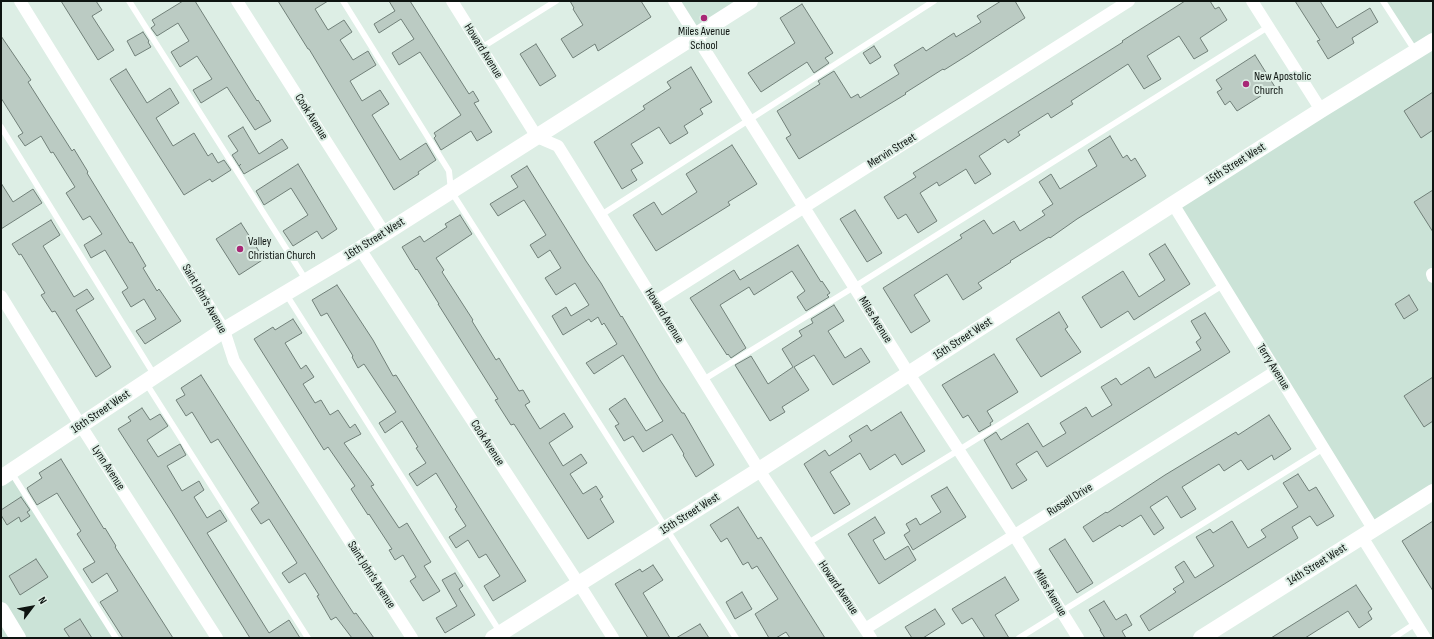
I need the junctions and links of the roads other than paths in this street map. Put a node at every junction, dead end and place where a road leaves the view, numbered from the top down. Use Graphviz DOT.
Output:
graph roads {
  1 [pos="20,1"];
  2 [pos="129,1"];
  3 [pos="237,1"];
  4 [pos="343,1"];
  5 [pos="452,1"];
  6 [pos="556,1"];
  7 [pos="674,1"];
  8 [pos="750,1"];
  9 [pos="934,1"];
  10 [pos="1128,1"];
  11 [pos="1252,1"];
  12 [pos="1383,1"];
  13 [pos="1268,27"];
  14 [pos="696,35"];
  15 [pos="1433,41"];
  16 [pos="481,48"];
  17 [pos="1416,52"];
  18 [pos="1321,110"];
  19 [pos="748,120"];
  20 [pos="1,127"];
  21 [pos="537,137"];
  22 [pos="451,192"];
  23 [pos="1173,204"];
  24 [pos="803,208"];
  25 [pos="601,215"];
  26 [pos="385,234"];
  27 [pos="360,249"];
  28 [pos="306,281"];
  29 [pos="1223,285"];
  30 [pos="854,287"];
  31 [pos="286,294"];
  32 [pos="1,296"];
  33 [pos="655,302"];
  34 [pos="224,330"];
  35 [pos="1276,371"];
  36 [pos="909,374"];
  37 [pos="151,379"];
  38 [pos="703,380"];
  39 [pos="81,426"];
  40 [pos="1324,448"];
  41 [pos="959,450"];
  42 [pos="759,470"];
  43 [pos="6,475"];
  44 [pos="1433,492"];
  45 [pos="666,529"];
  46 [pos="1368,533"];
  47 [pos="1014,535"];
  48 [pos="808,543"];
  49 [pos="579,584"];
  50 [pos="1,610"];
  51 [pos="1061,612"];
  52 [pos="1416,623"];
  53 [pos="868,633"];
  54 [pos="500,636"];
  55 [pos="18,638"];
  56 [pos="116,638"];
  57 [pos="217,638"];
  58 [pos="308,638"];
  59 [pos="412,638"];
  60 [pos="613,638"];
  61 [pos="736,638"];
  62 [pos="1019,638"];
  63 [pos="1078,638"];
  64 [pos="1201,638"];
  65 [pos="1393,638"];
  66 [pos="1425,638"];
  1 -- 34 [label="street, Saint John's Avenue"];
  2 -- 28 [label="lane"];
  3 -- 26 [label="street, Cook Avenue"];
  4 -- 22 [label="lane"];
  5 -- 16 [label="street, Howard Avenue"];
  6 -- 16 [label="lane"];
  7 -- 14 [label="street, Miles Avenue"];
  8 -- 14 [label="street, 16th Street West"];
  9 -- 19 [label="lane"];
  10 -- 24 [label="street, Mervin Street"];
  11 -- 13 [label="street"];
  12 -- 17 [label="lane"];
  13 -- 18 [label="street"];
  13 -- 30 [label="lane"];
  14 -- 19 [label="street, Miles Avenue"];
  14 -- 21 [label="street, 16th Street West"];
  15 -- 17 [label="street, 15th Street West"];
  16 -- 21 [label="street, Howard Avenue"];
  17 -- 18 [label="street, 15th Street West"];
  18 -- 23 [label="street, 15th Street West"];
  19 -- 24 [label="street, Miles Avenue"];
  19 -- 25 [label="lane"];
  20 -- 37 [label="lane"];
  21 -- 22 [label="street, 16th Street West"];
  21 -- 25 [label="street, Howard Avenue"];
  22 -- 26 [label="street, 16th Street West"];
  22 -- 45 [label="lane"];
  23 -- 29 [label="street, Terry Avenue"];
  23 -- 36 [label="street, 15th Street West"];
  24 -- 30 [label="street, Miles Avenue"];
  24 -- 33 [label="street, Mervin Street"];
  25 -- 33 [label="street, Howard Avenue"];
  26 -- 27 [label="street, 16th Street West"];
  27 -- 28 [label="street, 16th Street West"];
  27 -- 49 [label="street, Cook Avenue"];
  28 -- 31 [label="street, 16th Street West"];
  29 -- 35 [label="street, Terry Avenue"];
  29 -- 41 [label="lane"];
  30 -- 36 [label="street, Miles Avenue"];
  30 -- 38 [label="lane"];
  31 -- 34 [label="street, 16th Street West"];
  31 -- 54 [label="lane"];
  32 -- 39 [label="street, Lynn Avenue"];
  33 -- 38 [label="street, Howard Avenue"];
  34 -- 37 [label="street, 16th Street West"];
  34 -- 59 [label="street, Saint John's Avenue"];
  35 -- 40 [label="street, Terry Avenue"];
  35 -- 47 [label="street, Russell Drive"];
  36 -- 41 [label="street, Miles Avenue"];
  36 -- 42 [label="street, 15th Street West"];
  37 -- 39 [label="street, 16th Street West"];
  37 -- 58 [label="lane"];
  38 -- 42 [label="street, Howard Avenue"];
  39 -- 43 [label="street, 16th Street West"];
  39 -- 57 [label="street, Lynn Avenue"];
  40 -- 46 [label="street, Terry Avenue"];
  40 -- 51 [label="lane"];
  41 -- 47 [label="street, Miles Avenue"];
  41 -- 48 [label="lane"];
  42 -- 45 [label="street, 15th Street West"];
  42 -- 48 [label="street, Howard Avenue"];
  43 -- 56 [label="lane"];
  44 -- 46 [label="street, 14th Street West"];
  45 -- 49 [label="street, 15th Street West"];
  45 -- 61 [label="lane"];
  46 -- 52 [label="street, Terry Avenue"];
  46 -- 64 [label="street, 14th Street West"];
  47 -- 51 [label="street, Miles Avenue"];
  47 -- 53 [label="street, Russell Drive"];
  48 -- 53 [label="street, Howard Avenue"];
  49 -- 54 [label="street, 15th Street West"];
  49 -- 60 [label="street, Cook Avenue"];
  50 -- 55 [label="street"];
  51 -- 62 [label="lane"];
  51 -- 63 [label="street, Miles Avenue"];
  52 -- 65 [label="lane"];
  52 -- 66 [label="street, Terry Avenue"];
}
